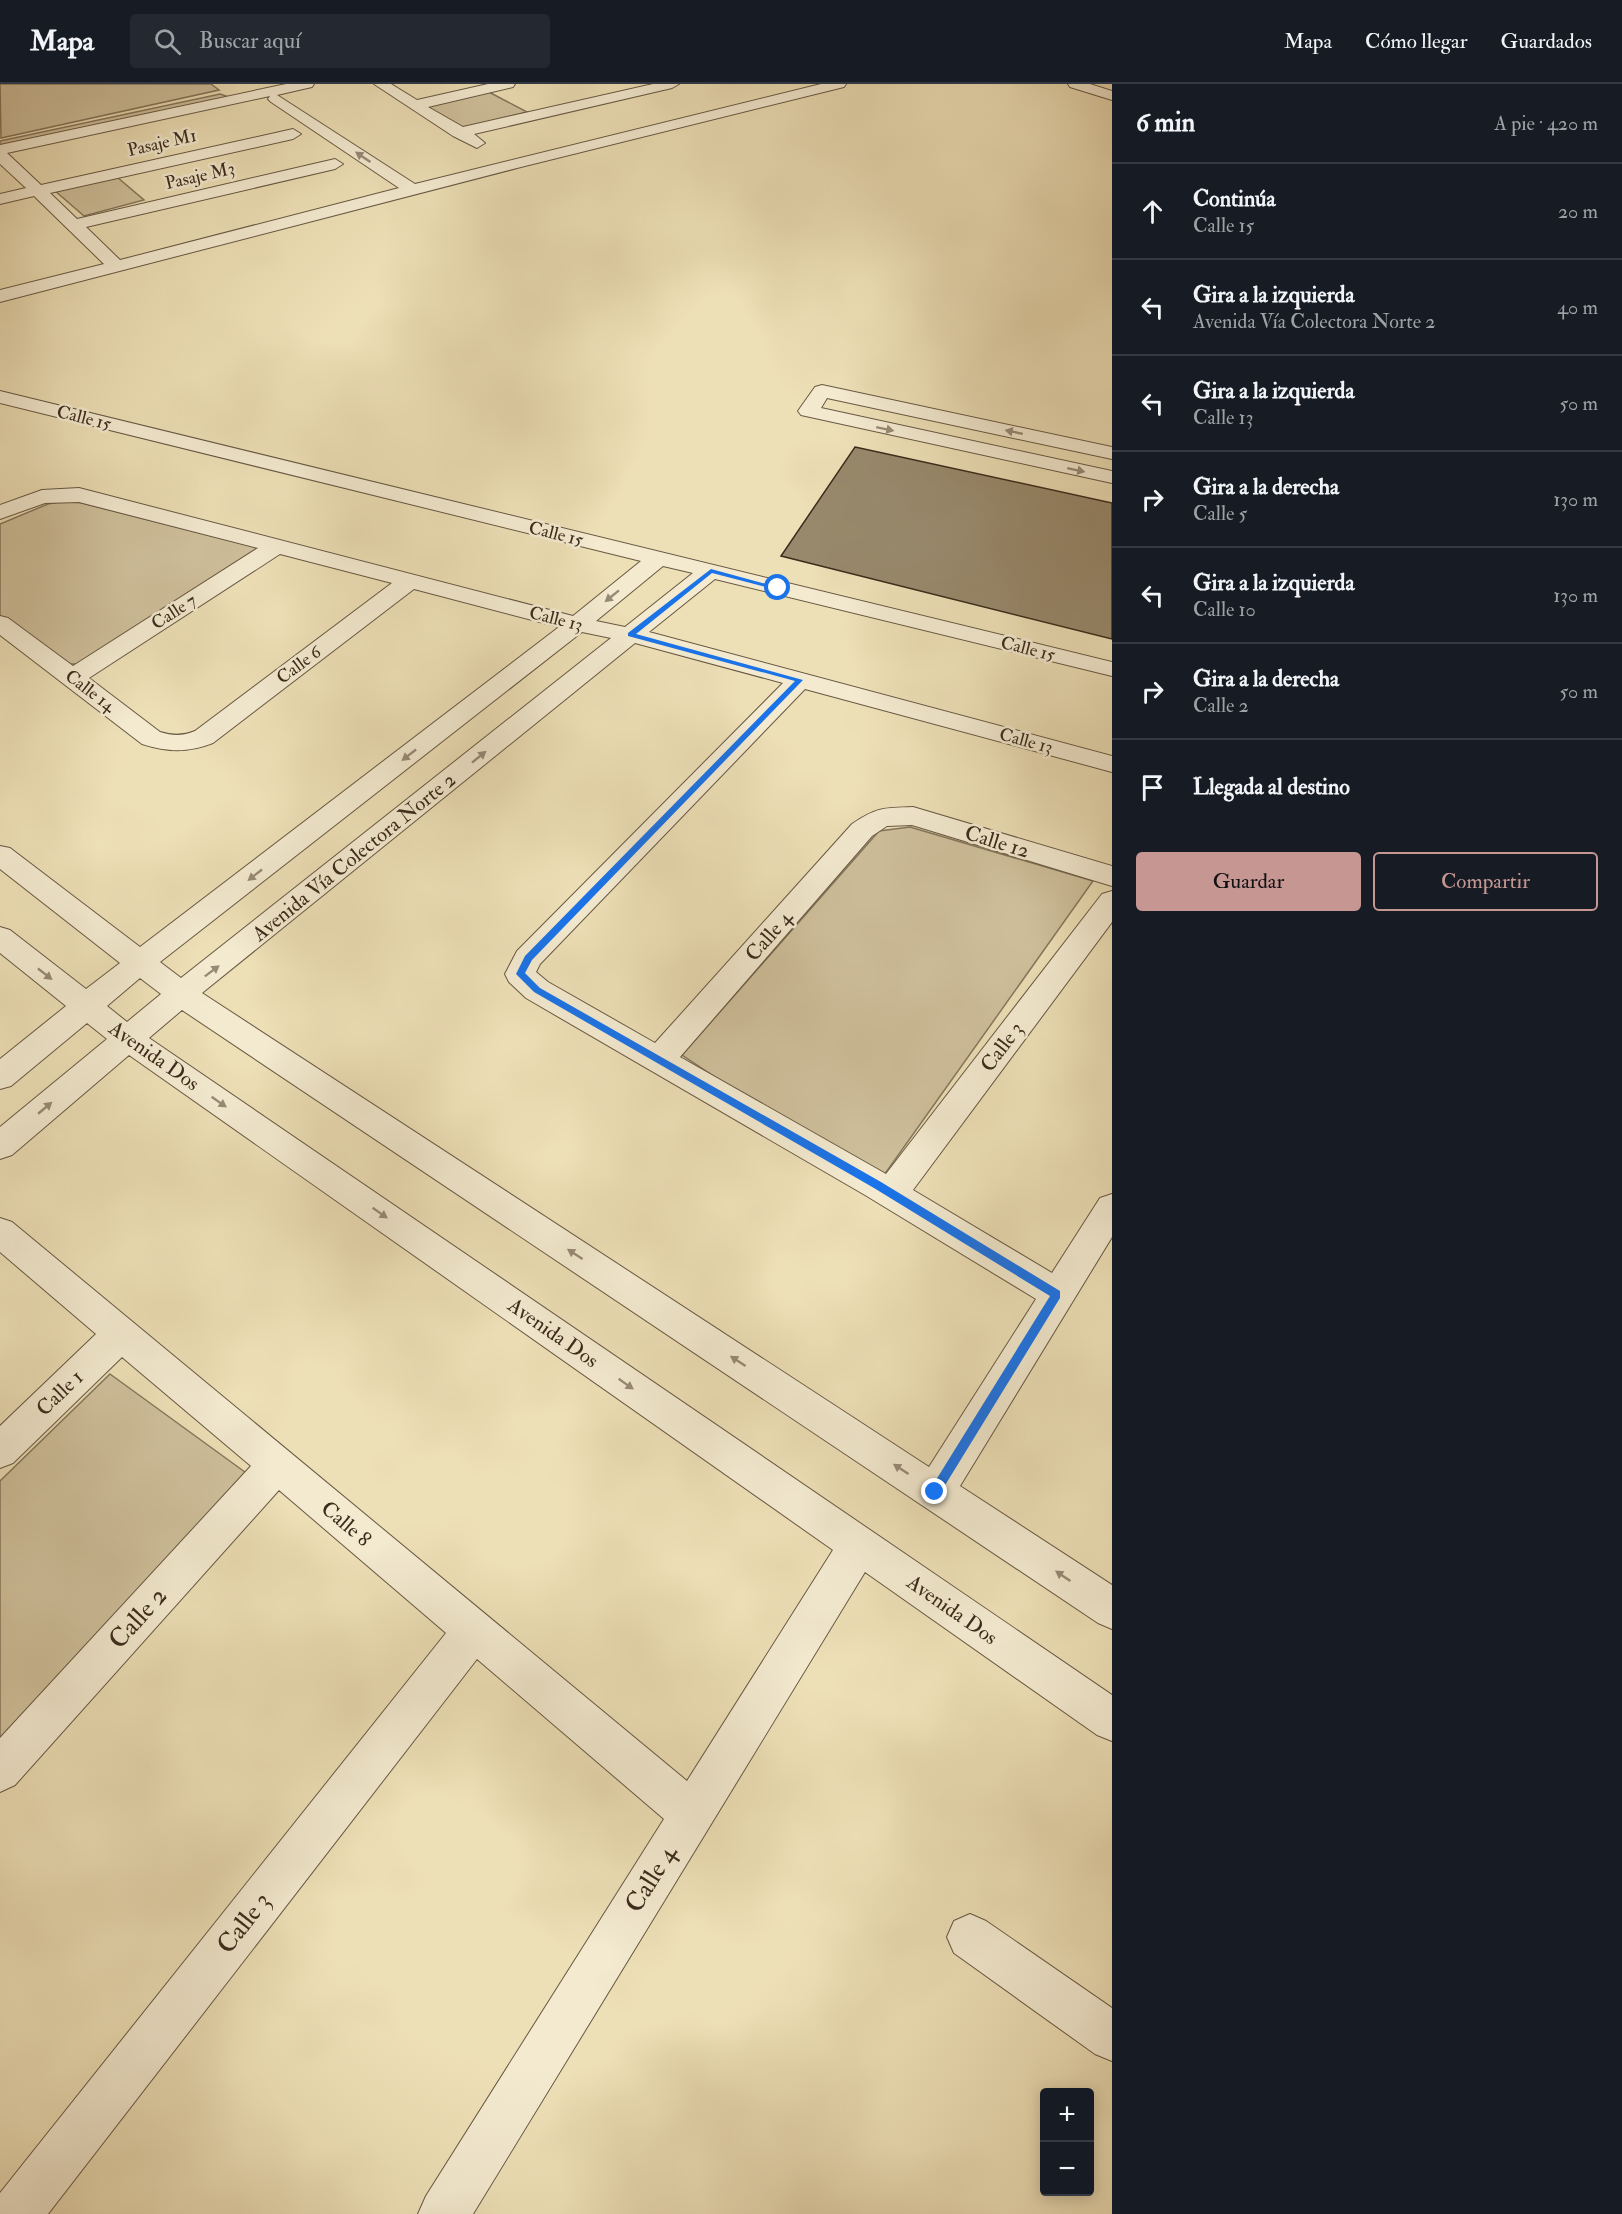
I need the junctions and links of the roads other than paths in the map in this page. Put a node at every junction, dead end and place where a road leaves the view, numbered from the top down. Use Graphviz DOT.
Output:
graph roads {
  1 [pos="306,84"];
  2 [pos="381,84"];
  3 [pos="839,84"];
  4 [pos="1075,84"];
  5 [pos="678,85"];
  6 [pos="259,87"];
  7 [pos="231,90"];
  8 [pos="510,93"];
  9 [pos="1112,96"];
  10 [pos="715,101"];
  11 [pos="415,105"];
  12 [pos="259,110"];
  13 [pos="734,110"];
  14 [pos="542,114"];
  15 [pos="276,122"];
  16 [pos="459,133"];
  17 [pos="293,134"];
  18 [pos="0,138"];
  19 [pos="0,150"];
  20 [pos="0,155"];
  21 [pos="516,163"];
  22 [pos="123,172"];
  23 [pos="362,184"];
  24 [pos="412,189"];
  25 [pos="40,190"];
  26 [pos="380,197"];
  27 [pos="0,199"];
  28 [pos="165,204"];
  29 [pos="74,225"];
  30 [pos="118,267"];
  31 [pos="0,277"];
  32 [pos="8,294"];
  33 [pos="0,397"];
  34 [pos="864,400"];
  35 [pos="849,421"];
  36 [pos="1112,453"];
  37 [pos="1112,477"];
  38 [pos="0,512"];
  39 [pos="277,546"];
  40 [pos="657,559"];
  41 [pos="711,571"];
  42 [pos="410,581"];
  43 [pos="0,623"];
  44 [pos="577,624"];
  45 [pos="631,635"];
  46 [pos="1112,669"];
  47 [pos="72,678"];
  48 [pos="800,680"];
  49 [pos="186,744"];
  50 [pos="1112,764"];
  51 [pos="881,817"];
  52 [pos="0,855"];
  53 [pos="1112,876"];
  54 [pos="1112,901"];
  55 [pos="0,937"];
  56 [pos="139,963"];
  57 [pos="181,994"];
  58 [pos="87,1007"];
  59 [pos="128,1039"];
  60 [pos="660,1059"];
  61 [pos="0,1077"];
  62 [pos="0,1146"];
  63 [pos="891,1193"];
  64 [pos="1112,1208"];
  65 [pos="0,1232"];
  66 [pos="1057,1294"];
  67 [pos="121,1334"];
  68 [pos="0,1451"];
  69 [pos="277,1465"];
  70 [pos="935,1492"];
  71 [pos="859,1545"];
  72 [pos="1112,1609"];
  73 [pos="472,1631"];
  74 [pos="1112,1720"];
  75 [pos="0,1770"];
  76 [pos="692,1814"];
  77 [pos="970,1937"];
  78 [pos="1112,2037"];
  79 [pos="16,2214"];
  80 [pos="444,2214"];
  1 -- 6 [label="street"];
  2 -- 11 [label="street"];
  3 -- 13 [label="street"];
  4 -- 9 [label="street"];
  5 -- 14 [label="street"];
  6 -- 7 [label="street"];
  24 -- 6 [label="street, one-way"];
  7 -- 12 [label="street"];
  7 -- 18 [label="street"];
  7 -- 19 [label="street"];
  8 -- 11 [label="street"];
  8 -- 14 [label="street"];
  10 -- 13 [label="street"];
  11 -- 16 [label="street"];
  13 -- 21 [label="street"];
  14 -- 16 [label="street"];
  15 -- 17 [label="street"];
  16 -- 21 [label="street"];
  17 -- 22 [label="street, Pasaje M1"];
  17 -- 28 [label="street, Pasaje M3"];
  20 -- 25 [label="street"];
  21 -- 24 [label="street"];
  22 -- 25 [label="street, Pasaje M1"];
  22 -- 28 [label="street"];
  23 -- 26 [label="street"];
  24 -- 26 [label="street"];
  25 -- 27 [label="street, Pasaje M1"];
  25 -- 29 [label="street"];
  26 -- 30 [label="street"];
  28 -- 29 [label="street, Pasaje M3"];
  29 -- 30 [label="street"];
  30 -- 32 [label="street"];
  31 -- 32 [label="street"];
  33 -- 40 [label="street, Calle 15"];
  34 -- 35 [label="street"];
  34 -- 35 [label="street"];
  36 -- 34 [label="street, one-way"];
  35 -- 37 [label="street, one-way"];
  38 -- 39 [label="street, Calle 13"];
  39 -- 42 [label="street, Calle 13"];
  39 -- 47 [label="street, Calle 7"];
  40 -- 41 [label="street, Calle 15"];
  40 -- 44 [label="street, one-way"];
  41 -- 45 [label="street, Avenida Vía Colectora Norte 2"];
  41 -- 46 [label="street, Calle 15"];
  42 -- 44 [label="street, Calle 13"];
  42 -- 49 [label="street, Calle 6"];
  43 -- 47 [label="street, Calle 14"];
  44 -- 45 [label="street, Calle 13"];
  44 -- 56 [label="street, one-way"];
  45 -- 48 [label="street, Calle 13"];
  57 -- 45 [label="street, Avenida Vía Colectora Norte 2, one-way"];
  47 -- 49 [label="street, Calle 14"];
  48 -- 50 [label="street, Calle 13"];
  48 -- 60 [label="street"];
  51 -- 53 [label="street, Calle 12"];
  51 -- 60 [label="street, Calle 4"];
  52 -- 56 [label="street"];
  54 -- 63 [label="street, Calle 3"];
  55 -- 58 [label="street, Avenida Dos, one-way"];
  56 -- 57 [label="street"];
  56 -- 58 [label="street"];
  57 -- 59 [label="street, Avenida Vía Colectora Norte 2"];
  70 -- 57 [label="street, one-way"];
  58 -- 59 [label="street, Avenida Dos"];
  58 -- 61 [label="street"];
  62 -- 59 [label="street, Avenida Vía Colectora Norte 2, one-way"];
  59 -- 71 [label="street, Avenida Dos, one-way"];
  60 -- 63 [label="street"];
  63 -- 66 [label="street"];
  64 -- 66 [label="street"];
  65 -- 67 [label="street, Calle 8"];
  66 -- 70 [label="street"];
  67 -- 68 [label="street, Calle 1"];
  67 -- 69 [label="street, Calle 8"];
  69 -- 73 [label="street, Calle 8"];
  69 -- 75 [label="street, Calle 2"];
  72 -- 70 [label="street, one-way"];
  71 -- 74 [label="street, Avenida Dos"];
  71 -- 76 [label="street, Calle 4"];
  73 -- 76 [label="street, Calle 8"];
  73 -- 79 [label="street, Calle 3"];
  76 -- 80 [label="street, Calle 4"];
  77 -- 78 [label="street"];
}
